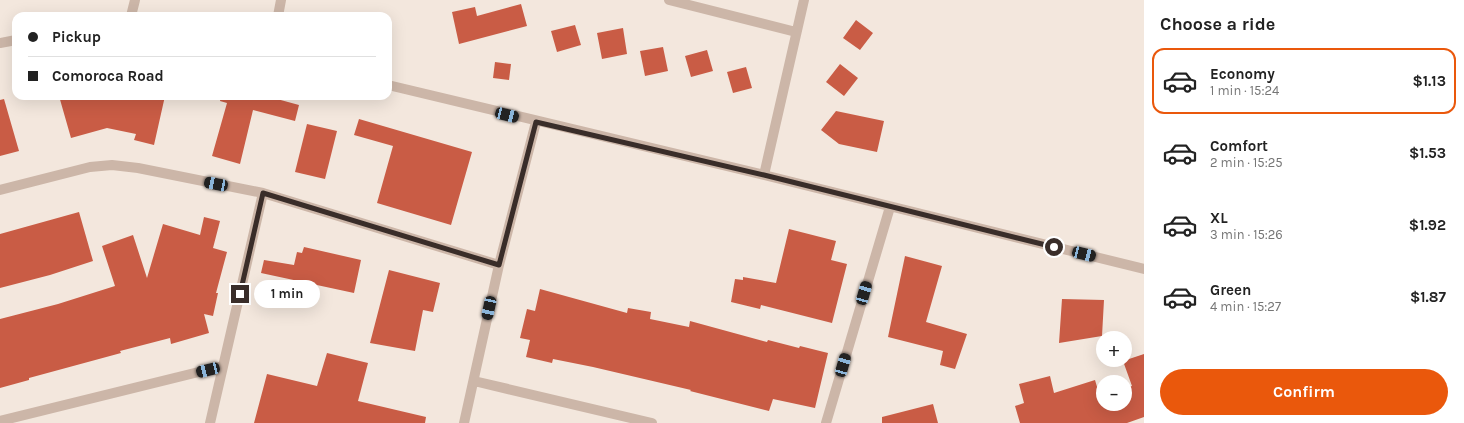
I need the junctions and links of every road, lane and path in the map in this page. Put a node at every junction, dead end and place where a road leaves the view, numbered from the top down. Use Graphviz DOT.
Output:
graph roads {
  1 [pos="135,0"];
  2 [pos="281,0"];
  3 [pos="669,0"];
  4 [pos="804,0"];
  5 [pos="132,12"];
  6 [pos="279,12"];
  7 [pos="796,32"];
  8 [pos="12,41"];
  9 [pos="0,43"];
  10 [pos="392,86"];
  11 [pos="536,122"];
  12 [pos="764,175"];
  13 [pos="0,190"];
  14 [pos="263,193"];
  15 [pos="890,207"];
  16 [pos="499,265"];
  17 [pos="1144,269"];
  18 [pos="223,366"];
  19 [pos="474,381"];
  20 [pos="0,421"];
  21 [pos="210,423"];
  22 [pos="464,423"];
  23 [pos="652,423"];
  24 [pos="826,423"];
  1 -- 5 [label="street"];
  2 -- 6 [label="street"];
  3 -- 7 [label="street"];
  4 -- 7 [label="street"];
  7 -- 12 [label="street"];
  8 -- 9 [label="street"];
  10 -- 11 [label="street"];
  11 -- 12 [label="street"];
  11 -- 16 [label="street"];
  12 -- 15 [label="street"];
  13 -- 14 [label="street"];
  14 -- 16 [label="street"];
  14 -- 18 [label="street"];
  15 -- 17 [label="street"];
  15 -- 24 [label="street"];
  16 -- 19 [label="street"];
  18 -- 20 [label="street"];
  18 -- 21 [label="street"];
  19 -- 22 [label="street"];
  19 -- 23 [label="street"];
}
